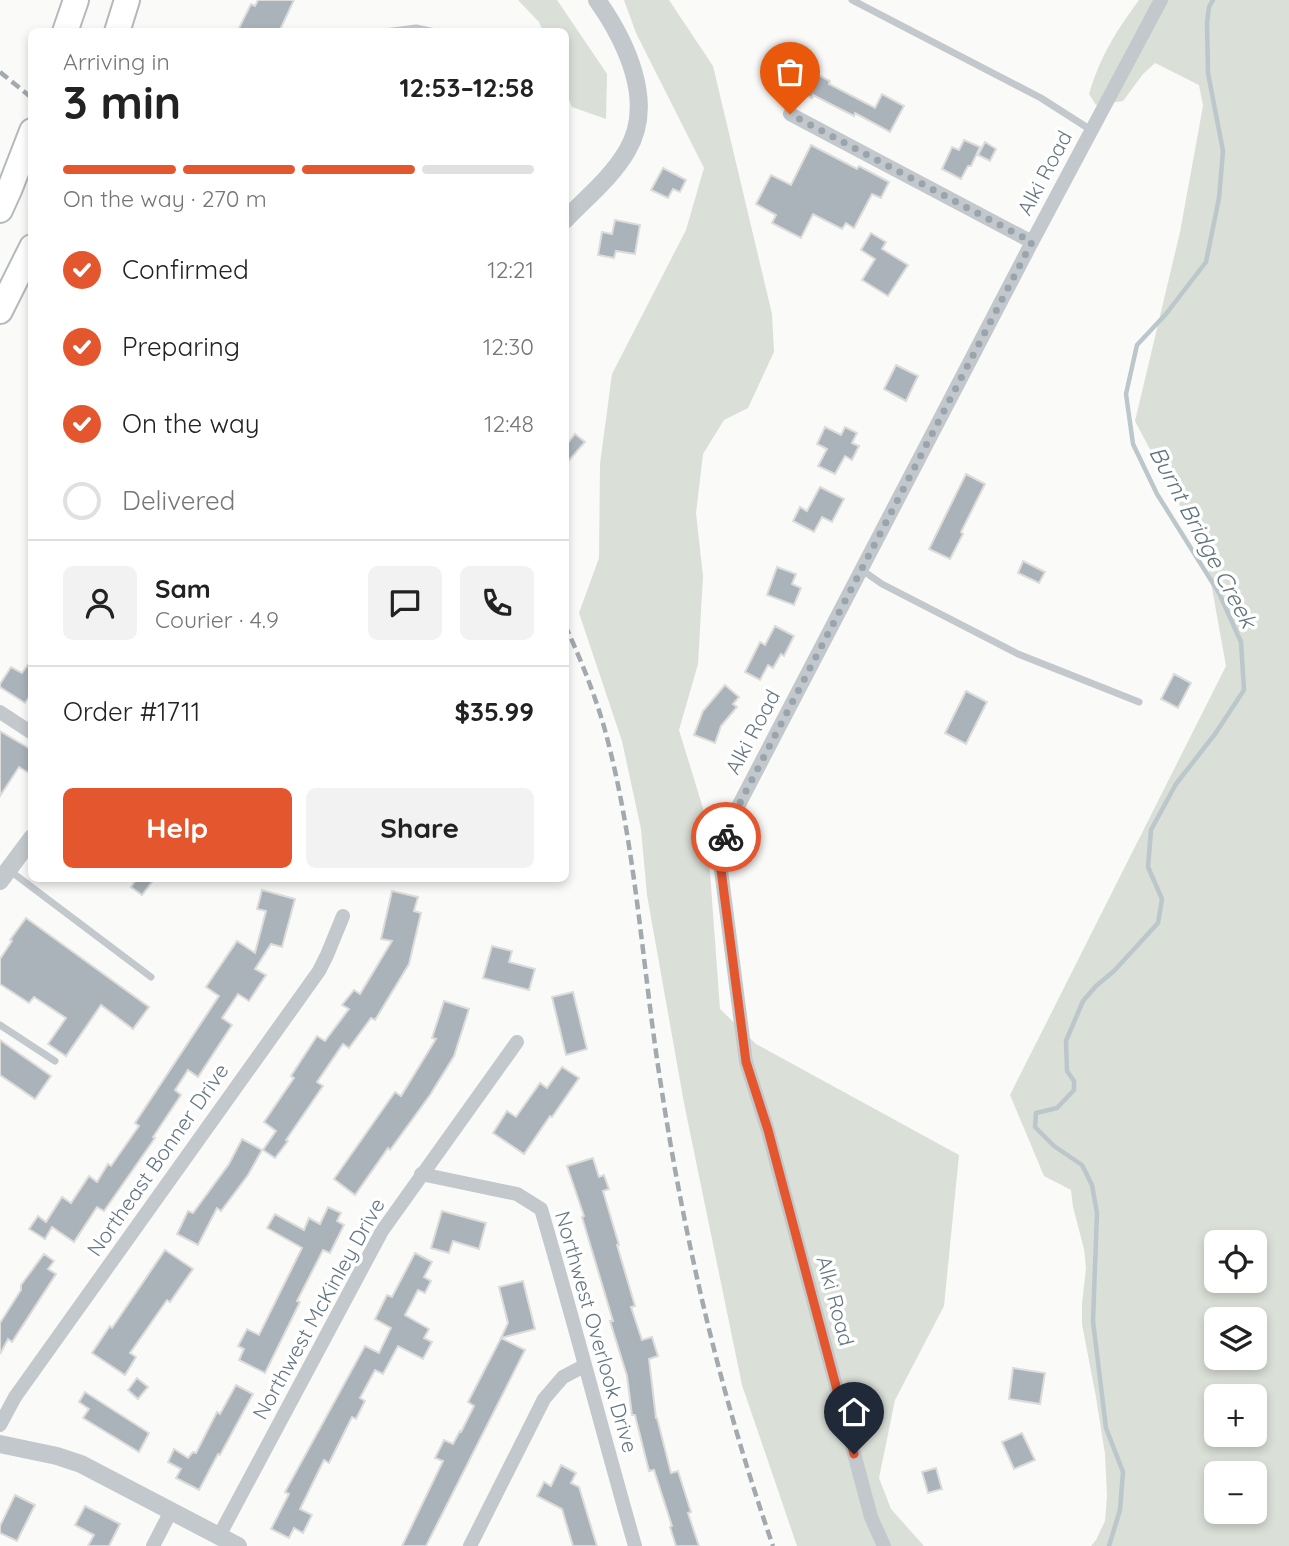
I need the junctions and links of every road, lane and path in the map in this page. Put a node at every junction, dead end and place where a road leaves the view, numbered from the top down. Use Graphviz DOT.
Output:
graph roads {
  1 [pos="76,0"];
  2 [pos="127,0"];
  3 [pos="597,0"];
  4 [pos="852,0"];
  5 [pos="1161,0"];
  6 [pos="66,28"];
  7 [pos="118,28"];
  8 [pos="790,114"];
  9 [pos="1092,131"];
  10 [pos="28,141"];
  11 [pos="0,210"];
  12 [pos="569,215"];
  13 [pos="1032,242"];
  14 [pos="28,255"];
  15 [pos="0,311"];
  16 [pos="861,570"];
  17 [pos="1139,702"];
  18 [pos="0,712"];
  19 [pos="28,730"];
  20 [pos="28,843"];
  21 [pos="3,876"];
  22 [pos="343,916"];
  23 [pos="151,976"];
  24 [pos="0,1025"];
  25 [pos="517,1042"];
  26 [pos="55,1061"];
  27 [pos="421,1174"];
  28 [pos="584,1366"];
  29 [pos="0,1425"];
  30 [pos="0,1444"];
  31 [pos="171,1511"];
  32 [pos="219,1536"];
  33 [pos="153,1546"];
  34 [pos="238,1546"];
  35 [pos="470,1546"];
  36 [pos="635,1546"];
  37 [pos="884,1546"];
  1 -- 6 [label="highway"];
  2 -- 7 [label="highway"];
  3 -- 12 [label="street"];
  4 -- 9 [label="lane"];
  5 -- 9 [label="street, Alki Road"];
  8 -- 13 [label="street"];
  9 -- 13 [label="street, Alki Road"];
  10 -- 11 [label="highway"];
  13 -- 16 [label="street, Alki Road"];
  14 -- 15 [label="highway"];
  16 -- 17 [label="lane"];
  16 -- 37 [label="street, Alki Road"];
  18 -- 19 [label="street"];
  20 -- 21 [label="street"];
  21 -- 23 [label="lane"];
  22 -- 29 [label="street, Northeast Bonner Drive"];
  24 -- 26 [label="lane"];
  25 -- 27 [label="street, Northwest McKinley Drive"];
  27 -- 28 [label="street, Northwest Overlook Drive"];
  27 -- 32 [label="street, Northwest McKinley Drive"];
  28 -- 35 [label="street"];
  28 -- 36 [label="street, Northwest Overlook Drive"];
  30 -- 31 [label="street"];
  31 -- 32 [label="street"];
  31 -- 33 [label="street"];
  32 -- 34 [label="street"];
}
